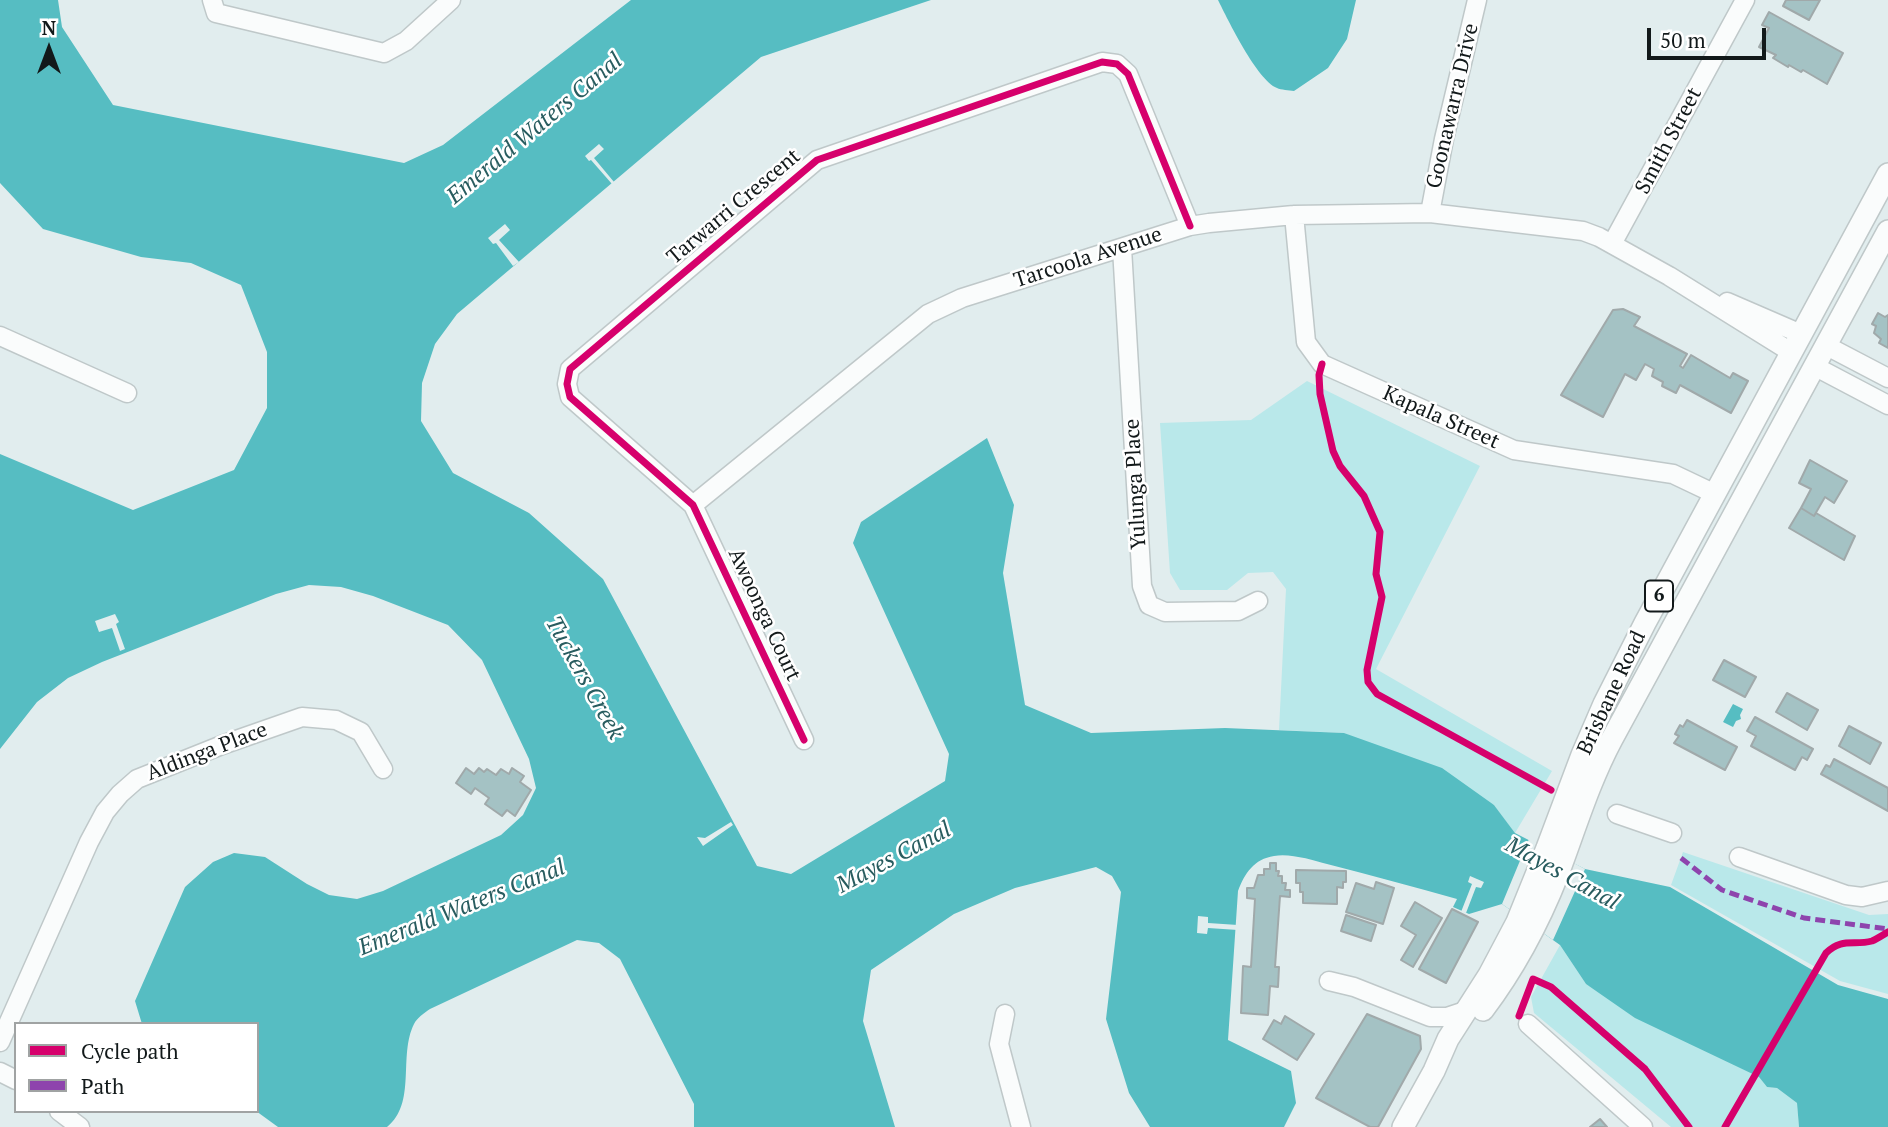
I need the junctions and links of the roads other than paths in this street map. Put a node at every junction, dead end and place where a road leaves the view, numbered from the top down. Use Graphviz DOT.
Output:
graph roads {
  1 [pos="212,0"];
  2 [pos="451,0"];
  3 [pos="1477,0"];
  4 [pos="1745,0"];
  5 [pos="1888,174"];
  6 [pos="1430,213"];
  7 [pos="1294,215"];
  8 [pos="1190,226"];
  9 [pos="1888,231"];
  10 [pos="1612,244"];
  11 [pos="1122,248"];
  12 [pos="0,336"];
  13 [pos="1796,343"];
  14 [pos="1825,345"];
  15 [pos="1814,366"];
  16 [pos="1888,378"];
  17 [pos="127,393"];
  18 [pos="1888,405"];
  19 [pos="1713,494"];
  20 [pos="693,505"];
  21 [pos="1258,601"];
  22 [pos="804,740"];
  23 [pos="383,768"];
  24 [pos="1617,814"];
  25 [pos="1672,833"];
  26 [pos="1556,853"];
  27 [pos="1740,857"];
  28 [pos="1888,891"];
  29 [pos="1524,926"];
  30 [pos="1329,981"];
  31 [pos="1468,1010"];
  32 [pos="1004,1014"];
  33 [pos="1425,1016"];
  34 [pos="1528,1024"];
  35 [pos="0,1042"];
  36 [pos="1436,1065"];
  37 [pos="62,1113"];
  38 [pos="80,1127"];
  39 [pos="1021,1127"];
  40 [pos="1402,1127"];
  41 [pos="1643,1127"];
  1 -- 2 [label="street"];
  3 -- 6 [label="street, Goonawarra Drive"];
  4 -- 10 [label="street, Smith Street"];
  5 -- 13 [label="main road, Brisbane Road / 6"];
  6 -- 7 [label="street, Tarcoola Avenue"];
  6 -- 10 [label="street, Tarcoola Avenue"];
  7 -- 8 [label="street, Tarcoola Avenue"];
  7 -- 19 [label="street, Kapala Street"];
  8 -- 11 [label="street, Tarcoola Avenue"];
  8 -- 20 [label="street, Tarwarri Crescent"];
  9 -- 14 [label="main road, Brisbane Road / 6"];
  10 -- 13 [label="street, Tarcoola Avenue"];
  11 -- 20 [label="street, Tarcoola Avenue"];
  11 -- 21 [label="street, Yulunga Place"];
  12 -- 17 [label="street"];
  13 -- 14 [label="main road"];
  13 -- 15 [label="main road"];
  13 -- 19 [label="main road, Brisbane Road / 6"];
  14 -- 15 [label="main road, Brisbane Road / 6"];
  14 -- 16 [label="street"];
  15 -- 18 [label="street"];
  15 -- 26 [label="main road, Brisbane Road / 6"];
  19 -- 26 [label="main road, Brisbane Road / 6"];
  20 -- 22 [label="street, Awoonga Court"];
  23 -- 35 [label="street, Aldinga Place"];
  24 -- 25 [label="street"];
  26 -- 29 [label="main road, Brisbane Road / 6"];
  27 -- 28 [label="street"];
  29 -- 31 [label="main road, Brisbane Road"];
  29 -- 36 [label="main road, Brisbane Road / 6"];
  30 -- 33 [label="street"];
  31 -- 33 [label="street"];
  31 -- 36 [label="main road, Brisbane Road"];
  32 -- 39 [label="street"];
  33 -- 36 [label="street"];
  34 -- 41 [label="street"];
  36 -- 40 [label="main road, Brisbane Road / 6"];
  37 -- 38 [label="street"];
}
